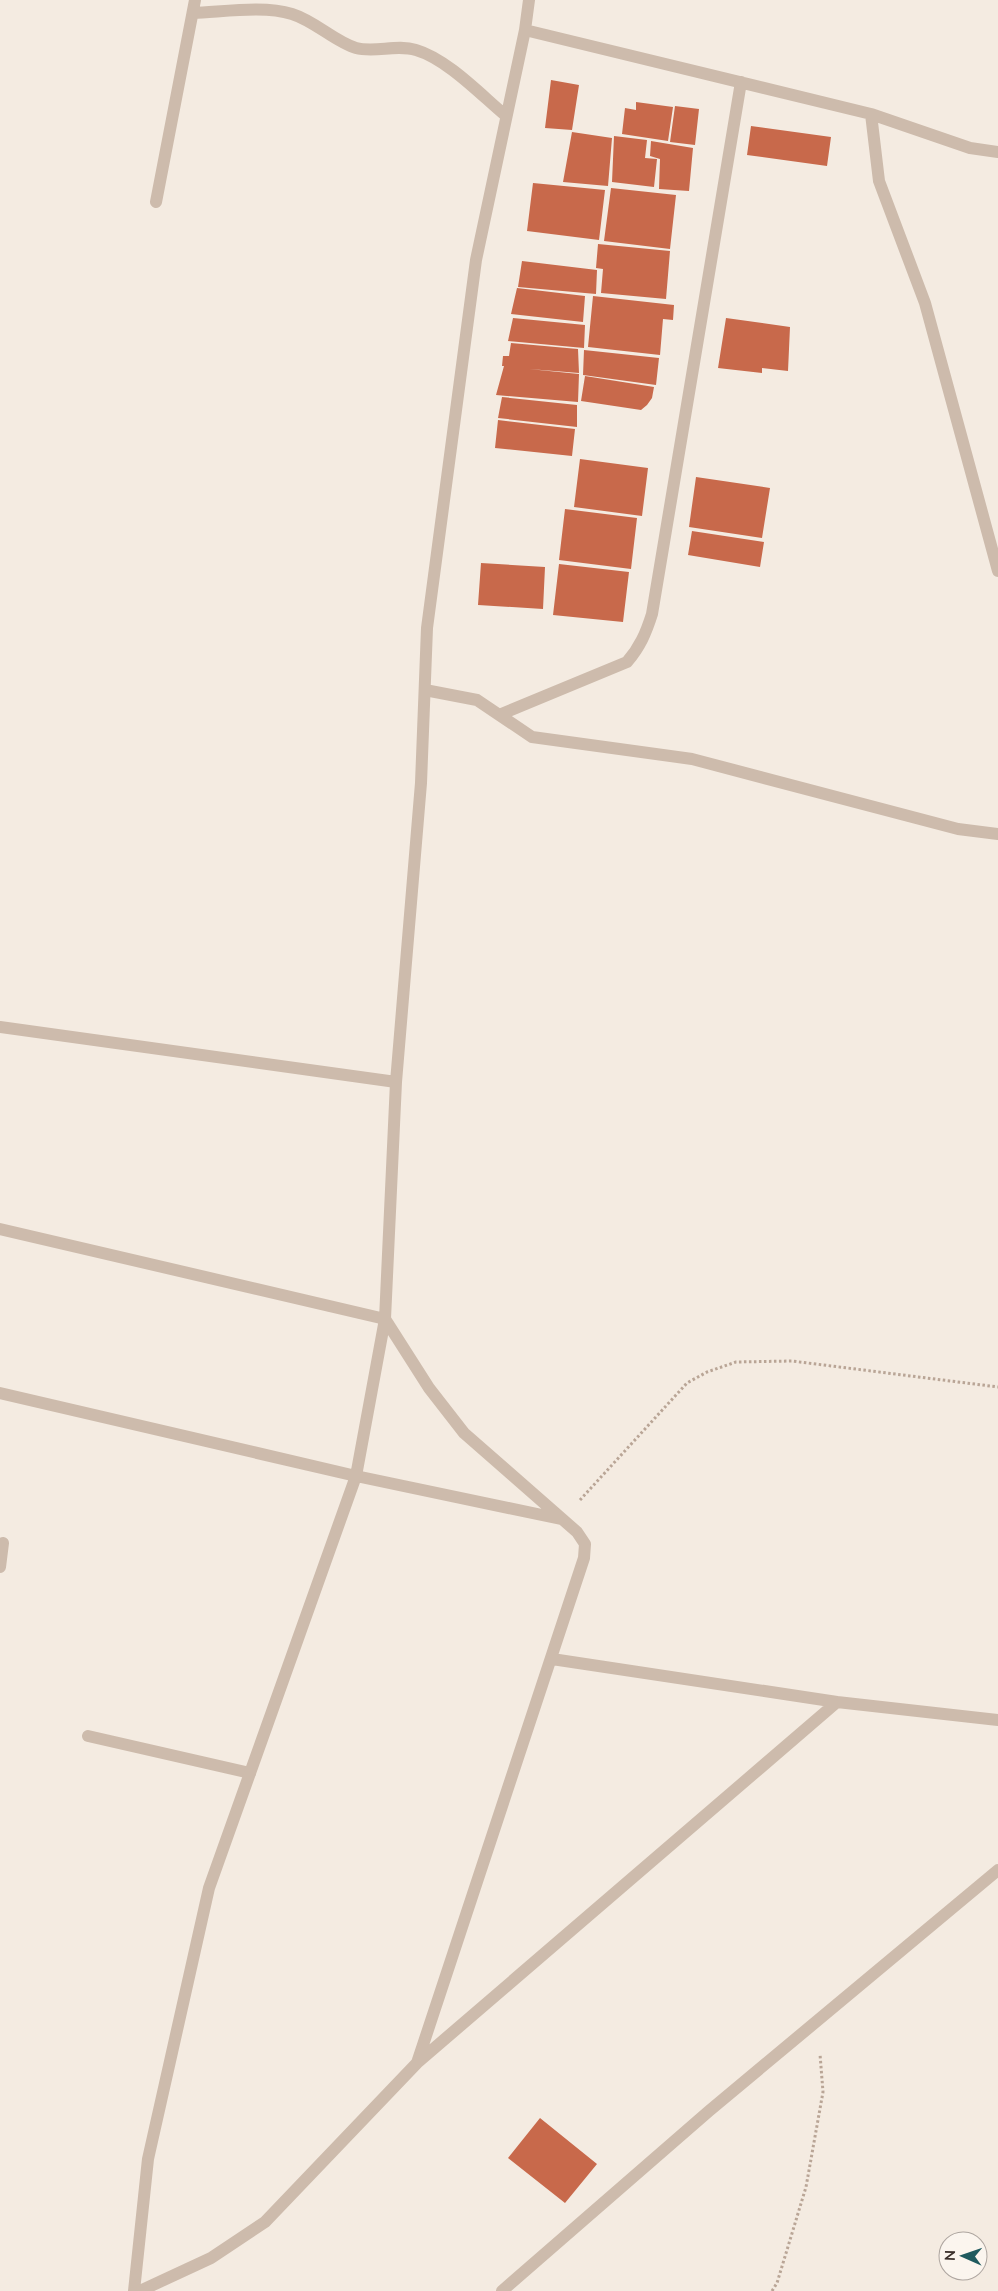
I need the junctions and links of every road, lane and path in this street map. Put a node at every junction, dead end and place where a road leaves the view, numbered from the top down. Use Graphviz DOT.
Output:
graph roads {
  1 [pos="195,0"];
  2 [pos="529,0"];
  3 [pos="193,13"];
  4 [pos="525,30"];
  5 [pos="741,82"];
  6 [pos="872,114"];
  7 [pos="505,115"];
  8 [pos="998,152"];
  9 [pos="156,202"];
  10 [pos="998,570"];
  11 [pos="425,690"];
  12 [pos="499,715"];
  13 [pos="998,834"];
  14 [pos="0,1027"];
  15 [pos="396,1082"];
  16 [pos="0,1229"];
  17 [pos="385,1319"];
  18 [pos="998,1387"];
  19 [pos="0,1393"];
  20 [pos="356,1476"];
  21 [pos="563,1519"];
  22 [pos="4,1543"];
  23 [pos="0,1567"];
  24 [pos="552,1659"];
  25 [pos="838,1702"];
  26 [pos="998,1720"];
  27 [pos="88,1736"];
  28 [pos="250,1773"];
  29 [pos="998,1870"];
  30 [pos="817,2021"];
  31 [pos="417,2063"];
  32 [pos="134,2291"];
  33 [pos="140,2291"];
  34 [pos="502,2291"];
  35 [pos="772,2291"];
  1 -- 3 [label="street"];
  2 -- 4 [label="street"];
  3 -- 7 [label="street"];
  3 -- 9 [label="street"];
  4 -- 5 [label="street"];
  4 -- 7 [label="street"];
  5 -- 6 [label="street"];
  5 -- 12 [label="street"];
  6 -- 8 [label="street"];
  6 -- 10 [label="street"];
  7 -- 11 [label="street"];
  11 -- 12 [label="street"];
  11 -- 15 [label="street"];
  12 -- 13 [label="street"];
  14 -- 15 [label="street"];
  15 -- 17 [label="street"];
  16 -- 17 [label="street"];
  17 -- 20 [label="street"];
  17 -- 21 [label="street"];
  18 -- 21 [label="path"];
  19 -- 20 [label="street"];
  20 -- 21 [label="street"];
  20 -- 28 [label="street"];
  21 -- 24 [label="street"];
  22 -- 23 [label="street"];
  24 -- 25 [label="street"];
  24 -- 31 [label="street"];
  25 -- 26 [label="street"];
  25 -- 31 [label="street"];
  27 -- 28 [label="street"];
  28 -- 32 [label="street"];
  29 -- 30 [label="street"];
  30 -- 34 [label="street"];
  30 -- 35 [label="path"];
  31 -- 33 [label="street"];
}
